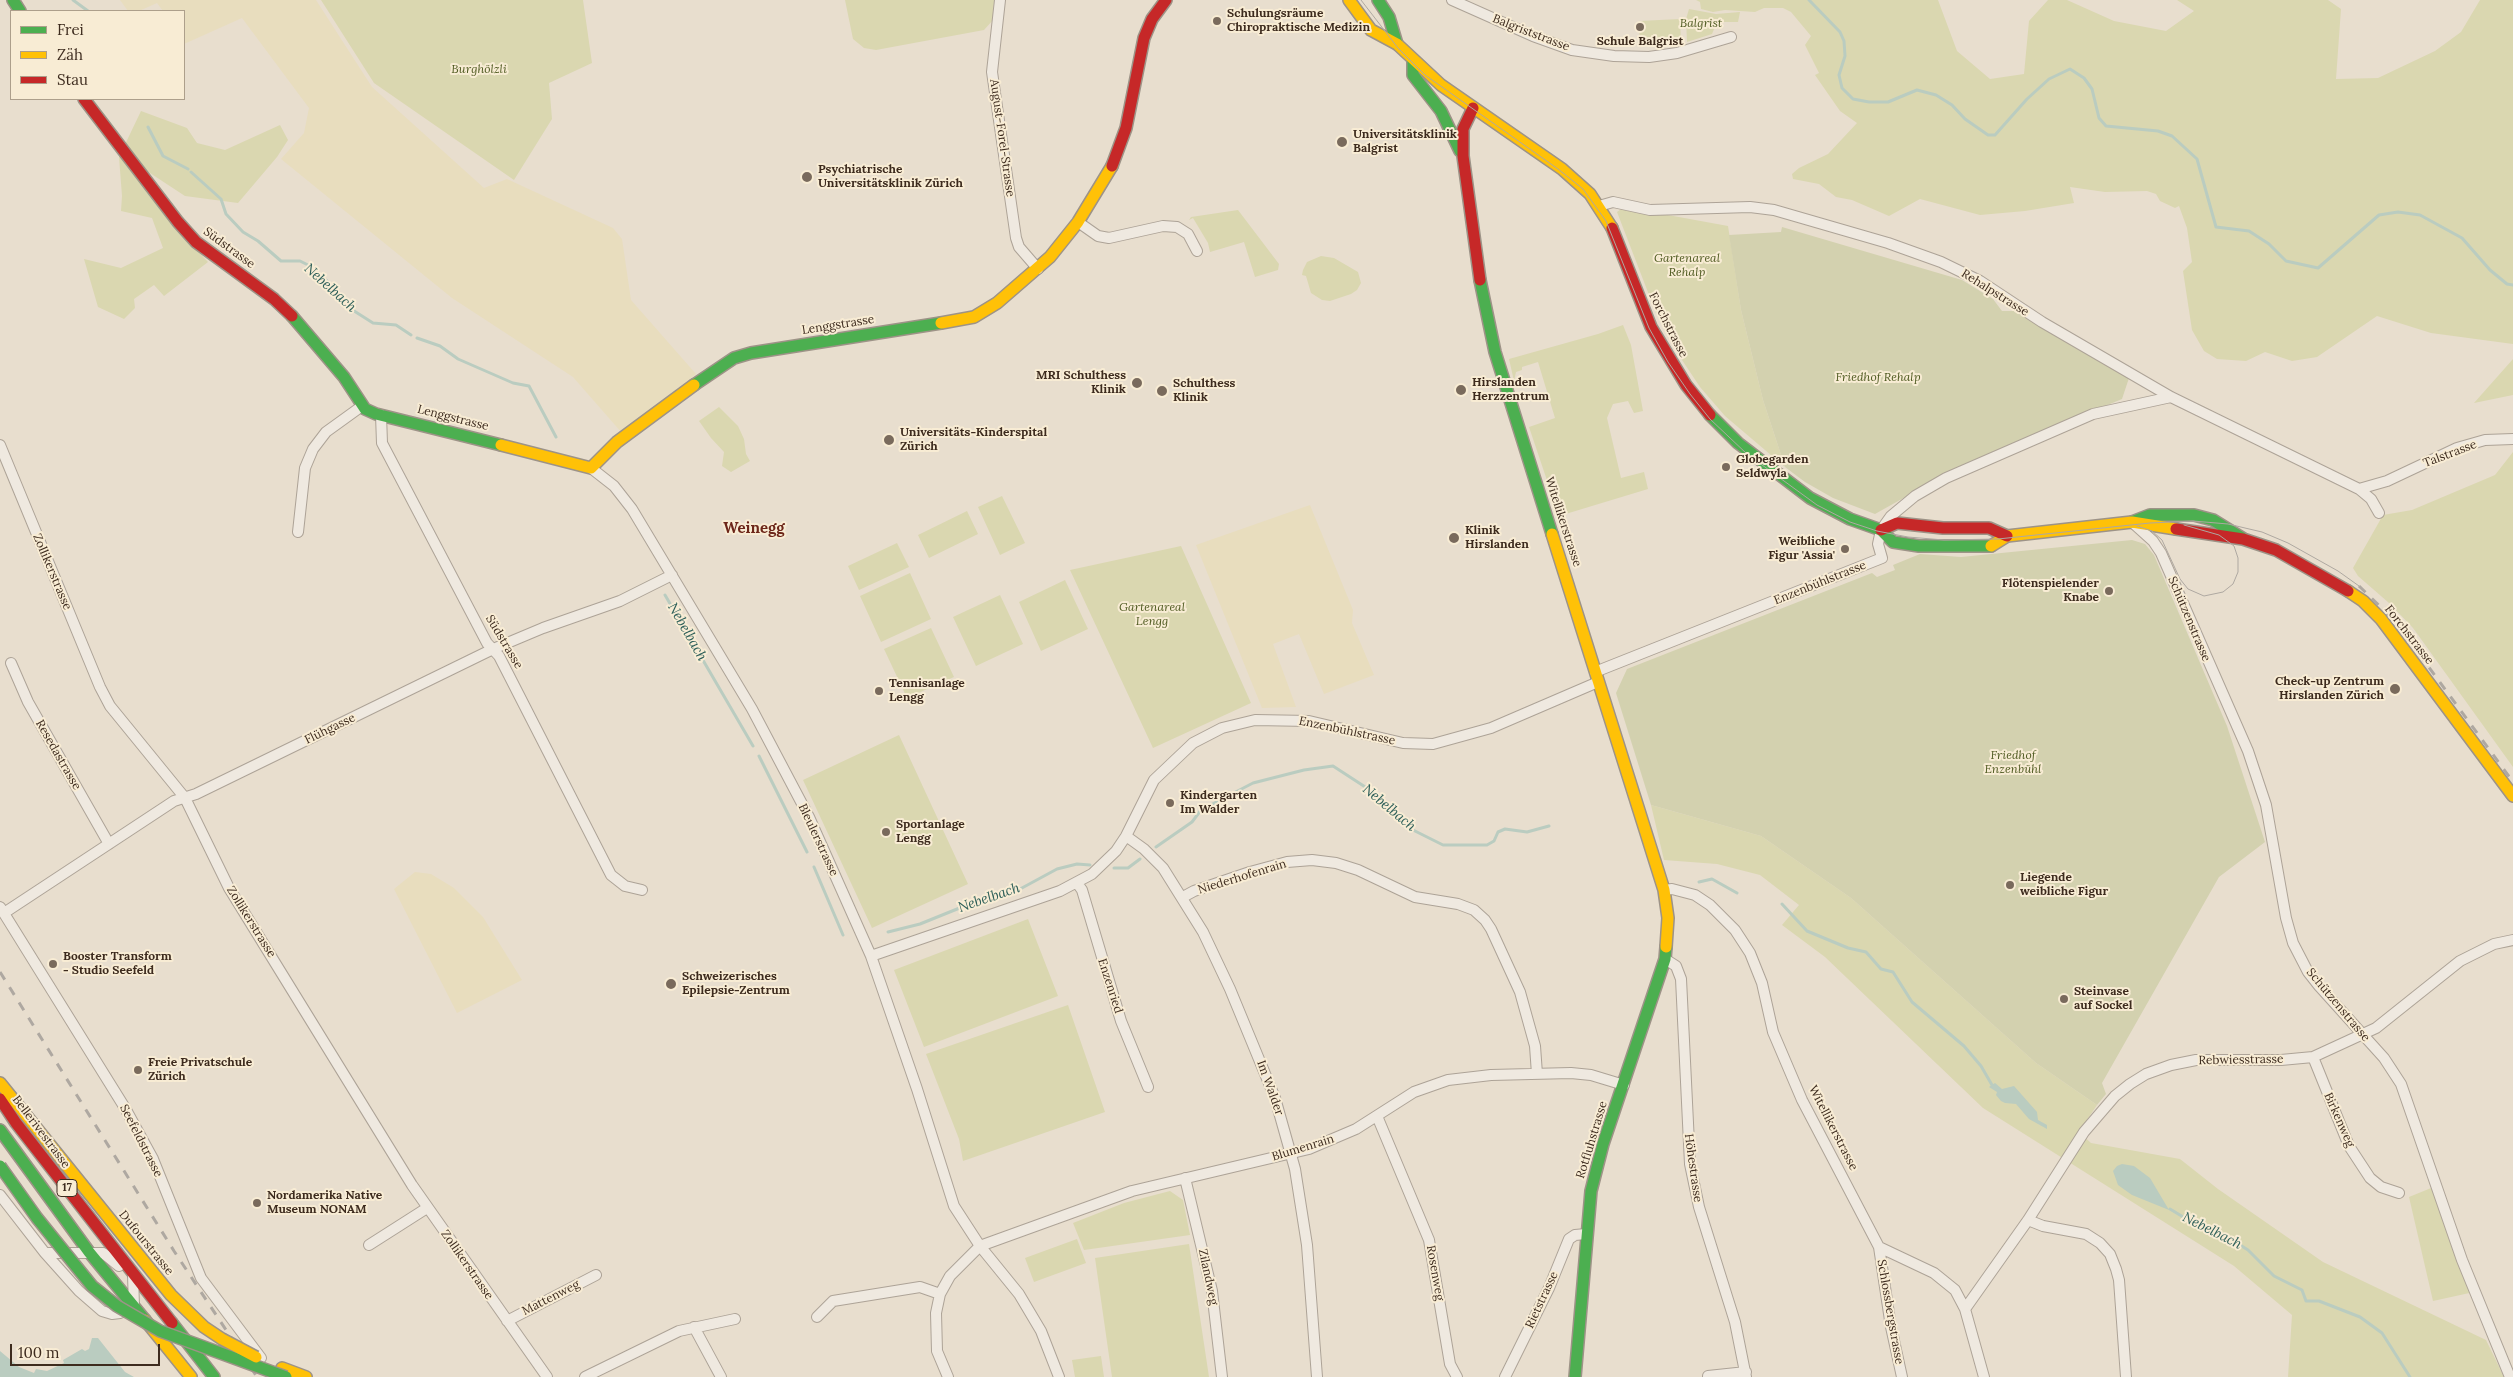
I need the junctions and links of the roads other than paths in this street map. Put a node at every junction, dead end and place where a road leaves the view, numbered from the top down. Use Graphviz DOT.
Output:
graph roads {
  1 [pos="1000,0"];
  2 [pos="1166,0"];
  3 [pos="1349,0"];
  4 [pos="1378,0"];
  5 [pos="1452,0"];
  6 [pos="1731,37"];
  7 [pos="1397,44"];
  8 [pos="1413,61"];
  9 [pos="85,100"];
  10 [pos="1463,101"];
  11 [pos="1473,108"];
  12 [pos="1448,125"];
  13 [pos="1463,156"];
  14 [pos="1599,206"];
  15 [pos="1078,222"];
  16 [pos="1197,251"];
  17 [pos="1038,268"];
  18 [pos="2171,397"];
  19 [pos="365,408"];
  20 [pos="381,415"];
  21 [pos="2513,439"];
  22 [pos="0,444"];
  23 [pos="591,468"];
  24 [pos="2360,489"];
  25 [pos="2379,513"];
  26 [pos="2132,522"];
  27 [pos="1881,530"];
  28 [pos="298,532"];
  29 [pos="2007,536"];
  30 [pos="2243,539"];
  31 [pos="672,575"];
  32 [pos="493,649"];
  33 [pos="11,663"];
  34 [pos="1596,677"];
  35 [pos="2513,796"];
  36 [pos="185,798"];
  37 [pos="1126,836"];
  38 [pos="109,844"];
  39 [pos="1077,884"];
  40 [pos="642,890"];
  41 [pos="1664,890"];
  42 [pos="1183,897"];
  43 [pos="2,910"];
  44 [pos="1668,918"];
  45 [pos="2513,940"];
  46 [pos="871,956"];
  47 [pos="1665,959"];
  48 [pos="2362,1034"];
  49 [pos="2313,1057"];
  50 [pos="1537,1074"];
  51 [pos="0,1083"];
  52 [pos="1624,1085"];
  53 [pos="1148,1087"];
  54 [pos="0,1099"];
  55 [pos="1377,1116"];
  56 [pos="0,1130"];
  57 [pos="1290,1154"];
  58 [pos="0,1166"];
  59 [pos="1185,1178"];
  60 [pos="2399,1193"];
  61 [pos="0,1195"];
  62 [pos="427,1208"];
  63 [pos="2028,1220"];
  64 [pos="1586,1234"];
  65 [pos="369,1245"];
  66 [pos="980,1246"];
  67 [pos="1879,1247"];
  68 [pos="45,1252"];
  69 [pos="89,1252"];
  70 [pos="596,1275"];
  71 [pos="134,1276"];
  72 [pos="940,1294"];
  73 [pos="134,1306"];
  74 [pos="1966,1309"];
  75 [pos="817,1317"];
  76 [pos="735,1319"];
  77 [pos="507,1321"];
  78 [pos="694,1327"];
  79 [pos="1746,1374"];
  80 [pos="1708,1376"];
  81 [pos="191,1377"];
  82 [pos="214,1377"];
  83 [pos="275,1377"];
  84 [pos="286,1377"];
  85 [pos="306,1377"];
  86 [pos="547,1377"];
  87 [pos="585,1377"];
  88 [pos="721,1377"];
  89 [pos="948,1377"];
  90 [pos="1059,1377"];
  91 [pos="1222,1377"];
  92 [pos="1317,1377"];
  93 [pos="1457,1377"];
  94 [pos="1505,1377"];
  95 [pos="1575,1377"];
  96 [pos="1902,1377"];
  97 [pos="1984,1377"];
  98 [pos="2126,1377"];
  99 [pos="2510,1377"];
  1 -- 17 [label="street, August-Forel-Strasse"];
  2 -- 15 [label="main road, Lenggstrasse"];
  3 -- 7 [label="main road, Forchstrasse"];
  4 -- 7 [label="main road, Forchstrasse"];
  5 -- 6 [label="street, Balgriststrasse"];
  7 -- 8 [label="main road, Forchstrasse"];
  8 -- 10 [label="main road, Forchstrasse"];
  8 -- 12 [label="main road, Witellikerstrasse"];
  9 -- 19 [label="main road, Südstrasse"];
  10 -- 11 [label="main road, Forchstrasse"];
  10 -- 12 [label="main road"];
  11 -- 13 [label="main road, Witellikerstrasse"];
  11 -- 14 [label="main road, Forchstrasse"];
  12 -- 13 [label="main road, Witellikerstrasse"];
  13 -- 34 [label="main road, Witellikerstrasse"];
  14 -- 18 [label="street, Rehalpstrasse"];
  14 -- 27 [label="main road, Forchstrasse"];
  15 -- 16 [label="street"];
  15 -- 17 [label="main road, Lenggstrasse"];
  17 -- 23 [label="main road, Lenggstrasse"];
  18 -- 24 [label="street, Rehalpstrasse"];
  18 -- 27 [label="street"];
  19 -- 20 [label="main road, Lenggstrasse"];
  19 -- 28 [label="street"];
  20 -- 23 [label="main road, Lenggstrasse"];
  20 -- 32 [label="street, Südstrasse"];
  21 -- 24 [label="street, Talstrasse"];
  22 -- 36 [label="street, Zollikerstrasse"];
  23 -- 31 [label="street, Bleulerstrasse"];
  24 -- 25 [label="street, Rehalpstrasse"];
  26 -- 29 [label="main road, Forchstrasse"];
  26 -- 30 [label="main road, Forchstrasse"];
  26 -- 30 [label="main road, Forchstrasse"];
  26 -- 48 [label="street, Schützenstrasse"];
  27 -- 29 [label="main road, Forchstrasse"];
  27 -- 29 [label="main road, Forchstrasse"];
  27 -- 34 [label="street, Enzenbühlstrasse"];
  30 -- 35 [label="main road, Forchstrasse"];
  31 -- 32 [label="street, Flühgasse"];
  31 -- 46 [label="street, Bleulerstrasse"];
  32 -- 36 [label="street, Flühgasse"];
  32 -- 40 [label="street, Südstrasse"];
  33 -- 38 [label="street, Resedastrasse"];
  34 -- 37 [label="street, Enzenbühlstrasse"];
  34 -- 41 [label="main road, Witellikerstrasse"];
  36 -- 38 [label="street, Flühgasse"];
  36 -- 62 [label="street, Zollikerstrasse"];
  37 -- 39 [label="street, Enzenbühlstrasse"];
  37 -- 42 [label="street, Im Walder"];
  38 -- 43 [label="street, Flühgasse"];
  39 -- 46 [label="street, Enzenbühlstrasse"];
  39 -- 53 [label="street, Enzenried"];
  41 -- 44 [label="main road, Witellikerstrasse"];
  41 -- 67 [label="street, Witellikerstrasse"];
  42 -- 50 [label="street, Niederhofenrain"];
  42 -- 57 [label="street, Im Walder"];
  43 -- 83 [label="street, Seefeldstrasse"];
  44 -- 47 [label="main road, Rotfluhstrasse"];
  45 -- 48 [label="street, Rebwiesstrasse"];
  46 -- 66 [label="street, Bleulerstrasse"];
  47 -- 52 [label="main road, Rotfluhstrasse"];
  47 -- 79 [label="street, Höhestrasse"];
  48 -- 49 [label="street, Rebwiesstrasse"];
  48 -- 99 [label="street, Schützenstrasse"];
  49 -- 60 [label="street, Birkenweg"];
  49 -- 63 [label="street, Rebwiesstrasse"];
  50 -- 52 [label="street, Blumenrain"];
  50 -- 55 [label="street, Blumenrain"];
  51 -- 85 [label="main road, Dufourstrasse, bridge"];
  52 -- 64 [label="main road, Rotfluhstrasse"];
  54 -- 71 [label="main road, Bellerivestrasse / 17"];
  55 -- 57 [label="street, Blumenrain"];
  55 -- 93 [label="street, Rosenweg"];
  56 -- 69 [label="main road, 17"];
  57 -- 59 [label="street, Blumenrain"];
  57 -- 92 [label="street, Im Walder"];
  58 -- 84 [label="main road, bridge"];
  59 -- 66 [label="street, Blumenrain"];
  59 -- 91 [label="street, Zilandweg"];
  61 -- 68 [label="street"];
  62 -- 65 [label="street"];
  62 -- 77 [label="street, Zollikerstrasse"];
  63 -- 74 [label="street, Rebwiesstrasse"];
  63 -- 98 [label="street"];
  64 -- 94 [label="street, Rietstrasse"];
  64 -- 95 [label="main road, Rotfluhstrasse"];
  66 -- 72 [label="street"];
  66 -- 90 [label="street, Bleulerstrasse"];
  67 -- 74 [label="street"];
  67 -- 96 [label="street, Schlossbergstrasse"];
  68 -- 69 [label="street, Bellerivestrasse"];
  68 -- 73 [label="street"];
  69 -- 71 [label="street, Bellerivestrasse"];
  69 -- 73 [label="main road, 17"];
  70 -- 77 [label="street, Mattenweg"];
  71 -- 73 [label="street"];
  71 -- 82 [label="main road, Bellerivestrasse / 17"];
  72 -- 75 [label="street"];
  72 -- 89 [label="street"];
  73 -- 81 [label="main road, 17"];
  74 -- 97 [label="street"];
  76 -- 78 [label="street"];
  77 -- 86 [label="street, Zollikerstrasse"];
  78 -- 87 [label="street"];
  78 -- 88 [label="street"];
  79 -- 80 [label="street"];
}
